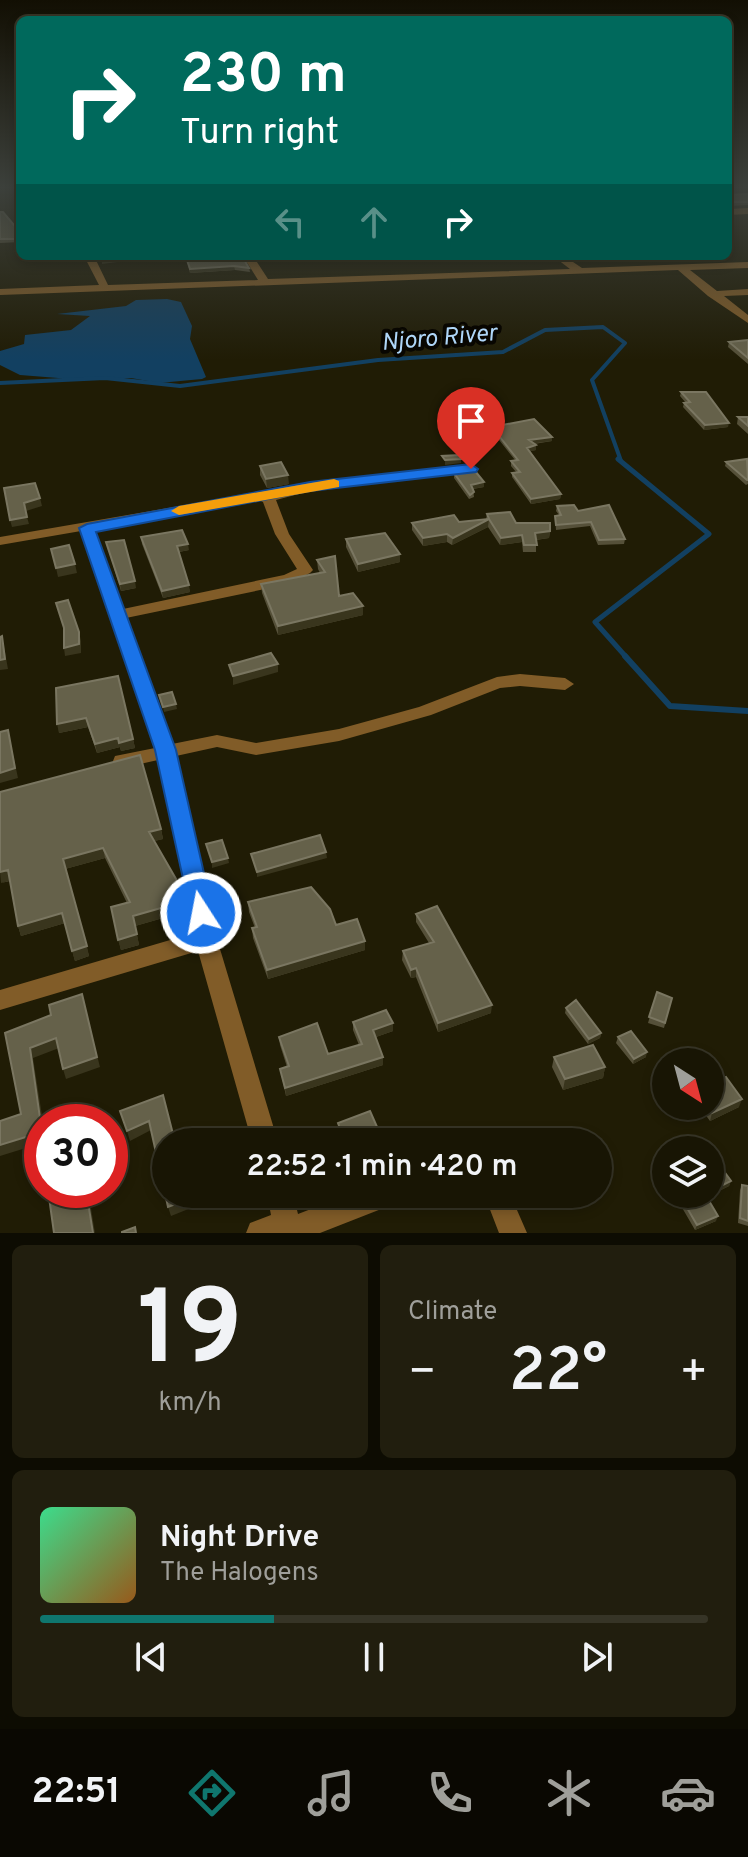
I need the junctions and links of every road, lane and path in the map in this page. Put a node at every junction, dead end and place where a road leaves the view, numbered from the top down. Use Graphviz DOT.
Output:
graph roads {
  1 [pos="91,260"];
  2 [pos="251,260"];
  3 [pos="564,260"];
  4 [pos="724,260"];
  5 [pos="733,265"];
  6 [pos="748,265"];
  7 [pos="680,267"];
  8 [pos="580,271"];
  9 [pos="266,284"];
  10 [pos="106,290"];
  11 [pos="0,292"];
  12 [pos="748,292"];
  13 [pos="712,294"];
  14 [pos="748,320"];
  15 [pos="471,469"];
  16 [pos="266,498"];
  17 [pos="87,528"];
  18 [pos="0,541"];
  19 [pos="116,615"];
  20 [pos="565,684"];
  21 [pos="165,750"];
  22 [pos="105,766"];
  23 [pos="206,939"];
  24 [pos="0,1000"];
  25 [pos="261,1128"];
  26 [pos="280,1208"];
  27 [pos="344,1208"];
  28 [pos="503,1208"];
  29 [pos="281,1230"];
  30 [pos="513,1233"];
  1 -- 10 [label="street"];
  2 -- 9 [label="street"];
  3 -- 8 [label="street"];
  4 -- 5 [label="street"];
  5 -- 6 [label="street"];
  5 -- 7 [label="street"];
  7 -- 8 [label="street"];
  7 -- 13 [label="street"];
  8 -- 9 [label="street"];
  9 -- 10 [label="street"];
  10 -- 11 [label="street"];
  12 -- 13 [label="street"];
  13 -- 14 [label="street"];
  15 -- 16 [label="street"];
  16 -- 17 [label="street"];
  16 -- 19 [label="street"];
  17 -- 18 [label="street"];
  17 -- 19 [label="street"];
  19 -- 21 [label="street"];
  20 -- 21 [label="street"];
  21 -- 22 [label="street"];
  21 -- 23 [label="street"];
  23 -- 24 [label="street"];
  23 -- 25 [label="street"];
  26 -- 29 [label="street"];
  27 -- 29 [label="street"];
  28 -- 30 [label="street"];
}
